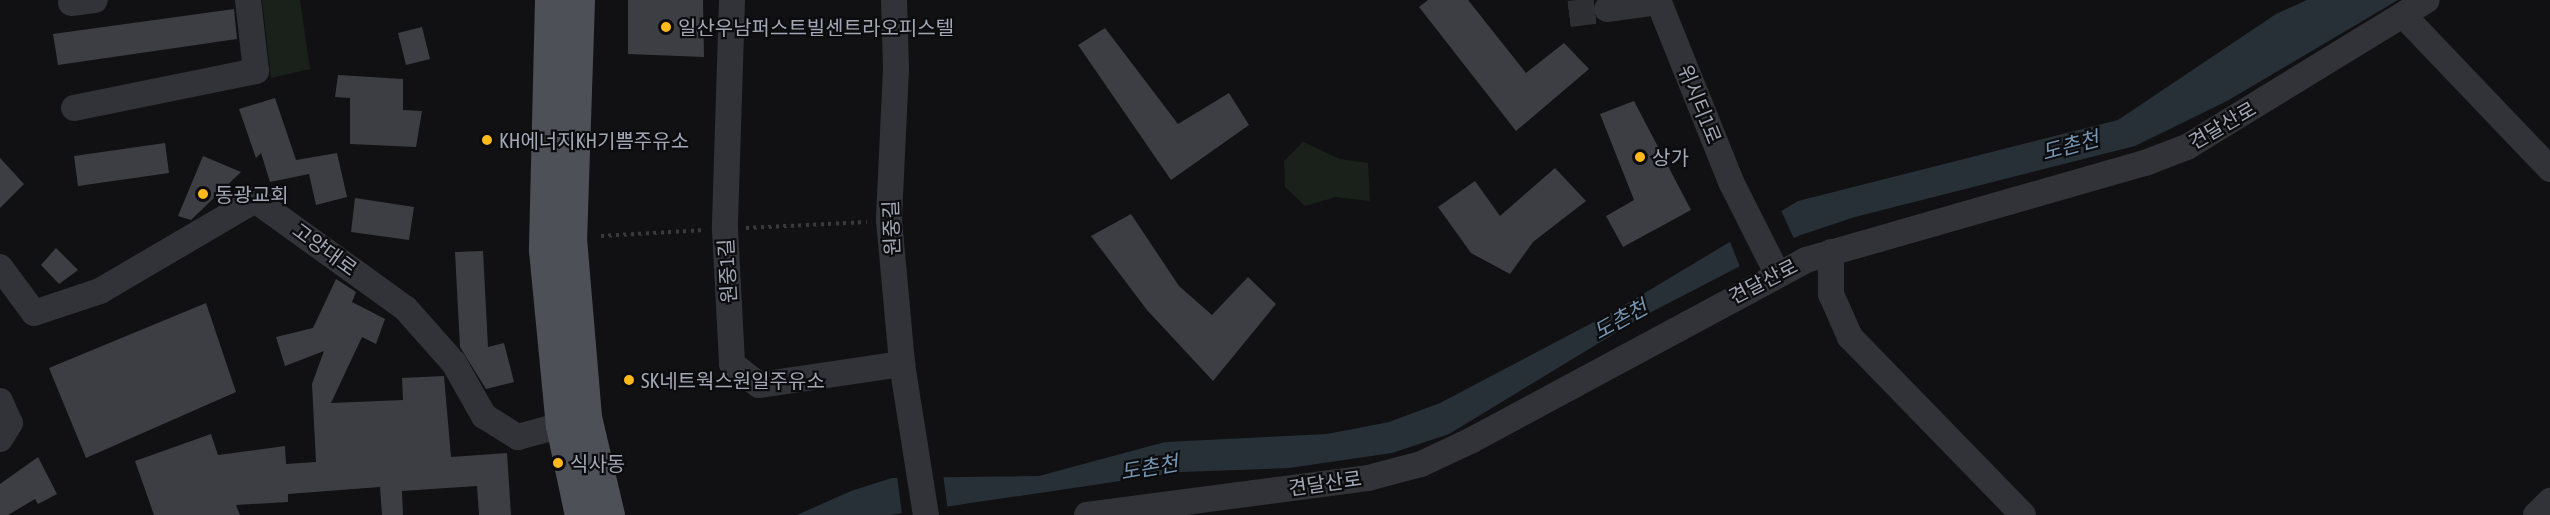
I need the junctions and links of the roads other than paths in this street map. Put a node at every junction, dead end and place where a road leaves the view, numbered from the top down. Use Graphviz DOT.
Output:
graph roads {
  1 [pos="248,0"];
  2 [pos="551,0"];
  3 [pos="578,0"];
  4 [pos="732,0"];
  5 [pos="894,0"];
  6 [pos="2427,0"];
  7 [pos="1658,1"];
  8 [pos="1607,9"];
  9 [pos="2403,15"];
  10 [pos="74,108"];
  11 [pos="2550,169"];
  12 [pos="1831,252"];
  13 [pos="1774,266"];
  14 [pos="0,267"];
  15 [pos="902,364"];
  16 [pos="0,401"];
  17 [pos="562,425"];
  18 [pos="0,439"];
  19 [pos="2550,501"];
  20 [pos="581,515"];
  21 [pos="608,515"];
  22 [pos="926,515"];
  23 [pos="1087,515"];
  24 [pos="2023,515"];
  25 [pos="2536,515"];
  1 -- 10 [label="street"];
  2 -- 17 [label="main road"];
  3 -- 21 [label="main road"];
  4 -- 15 [label="street, 원중1길"];
  5 -- 15 [label="street, 원중길"];
  6 -- 9 [label="street, 견달산로"];
  7 -- 8 [label="street"];
  7 -- 13 [label="street, 위시티1로"];
  9 -- 11 [label="street"];
  9 -- 12 [label="street, 견달산로"];
  12 -- 13 [label="street, 견달산로"];
  12 -- 24 [label="street"];
  13 -- 23 [label="street, 견달산로"];
  14 -- 17 [label="street, 고양대로"];
  15 -- 22 [label="street, 원중길"];
  16 -- 18 [label="street"];
  17 -- 20 [label="main road"];
  19 -- 25 [label="street"];
}
